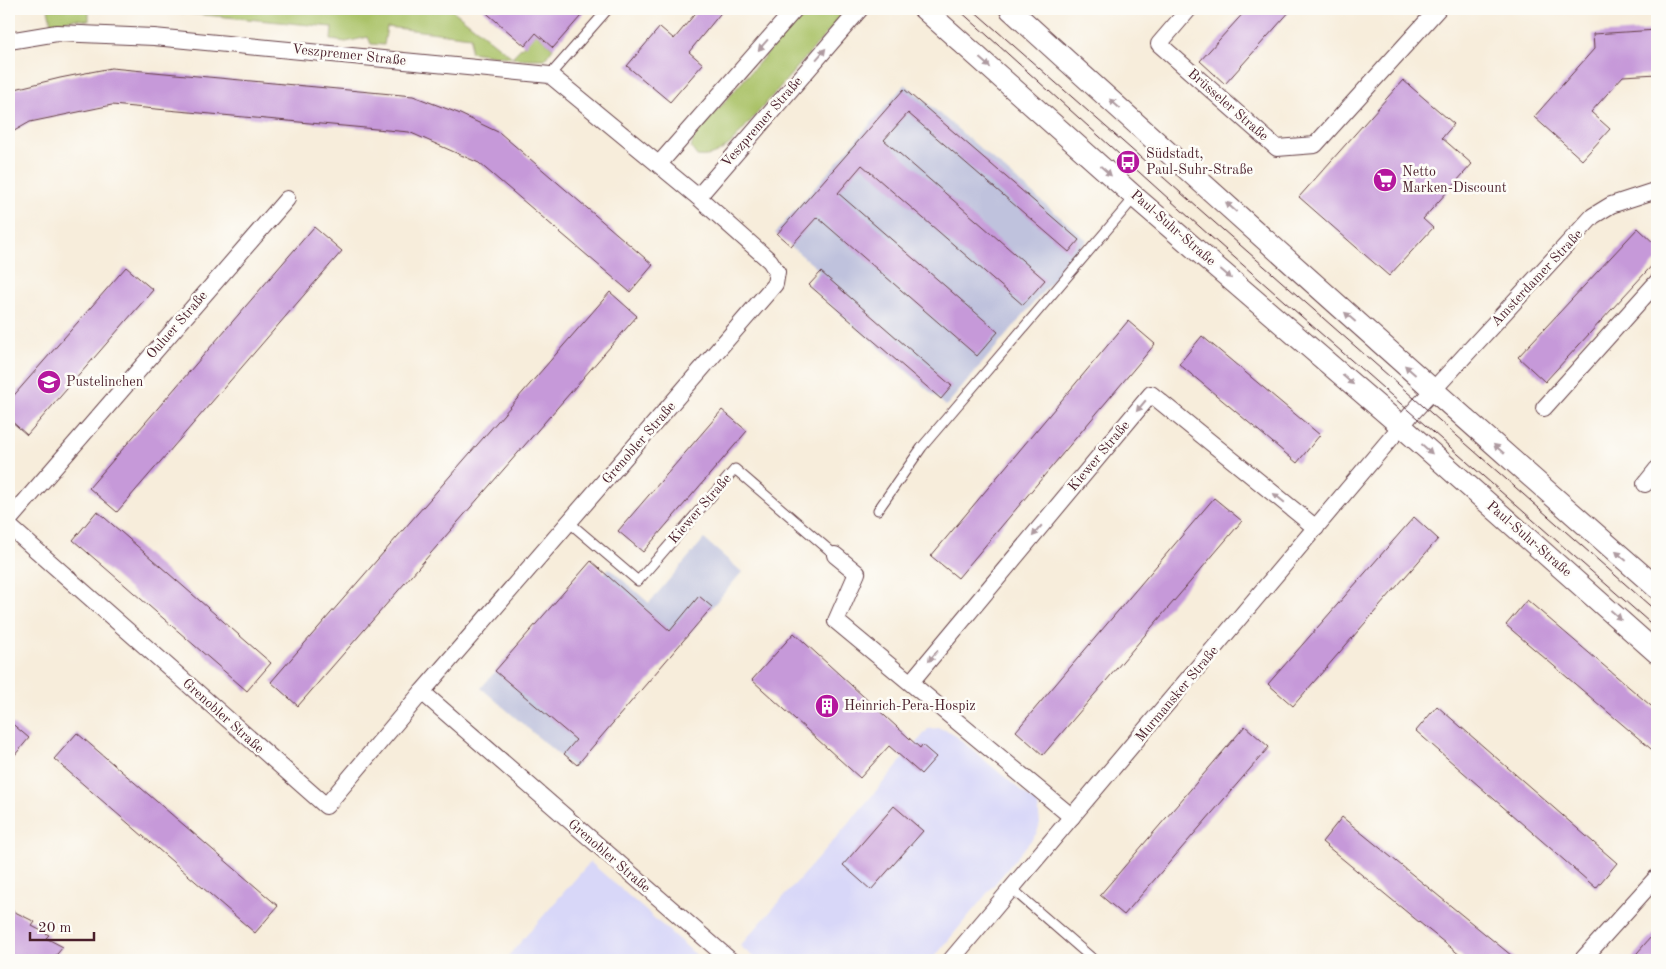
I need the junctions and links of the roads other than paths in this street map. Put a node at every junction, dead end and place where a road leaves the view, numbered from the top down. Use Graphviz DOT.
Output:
graph roads {
  1 [pos="608,9"];
  2 [pos="795,9"];
  3 [pos="860,9"];
  4 [pos="924,9"];
  5 [pos="1010,9"];
  6 [pos="1189,9"];
  7 [pos="1438,9"];
  8 [pos="9,41"];
  9 [pos="550,75"];
  10 [pos="658,164"];
  11 [pos="1657,190"];
  12 [pos="698,197"];
  13 [pos="1135,197"];
  14 [pos="287,199"];
  15 [pos="1657,282"];
  16 [pos="1432,390"];
  17 [pos="1544,408"];
  18 [pos="1401,426"];
  19 [pos="1657,469"];
  20 [pos="1645,484"];
  21 [pos="878,510"];
  22 [pos="9,520"];
  23 [pos="570,523"];
  24 [pos="9,526"];
  25 [pos="1316,528"];
  26 [pos="835,555"];
  27 [pos="1657,588"];
  28 [pos="1657,652"];
  29 [pos="911,682"];
  30 [pos="422,692"];
  31 [pos="1072,817"];
  32 [pos="1657,877"];
  33 [pos="1011,888"];
  34 [pos="730,960"];
  35 [pos="951,960"];
  36 [pos="1094,960"];
  37 [pos="1582,960"];
  1 -- 9 [label="lane"];
  2 -- 10 [label="street, one-way"];
  12 -- 3 [label="street, Veszpremer Straße, one-way"];
  4 -- 13 [label="street, Paul-Suhr-Straße, one-way"];
  16 -- 5 [label="street, one-way"];
  6 -- 7 [label="street, Brüsseler Straße"];
  8 -- 9 [label="street, Veszpremer Straße"];
  9 -- 10 [label="street"];
  10 -- 12 [label="street"];
  11 -- 16 [label="street, Amsterdamer Straße"];
  12 -- 23 [label="street, Grenobler Straße"];
  13 -- 18 [label="street, Paul-Suhr-Straße, one-way"];
  13 -- 21 [label="lane"];
  14 -- 22 [label="street, Ouluer Straße"];
  15 -- 17 [label="street"];
  16 -- 18 [label="street"];
  27 -- 16 [label="street, one-way"];
  18 -- 25 [label="street, Murmansker Straße"];
  18 -- 28 [label="street, Paul-Suhr-Straße, one-way"];
  19 -- 20 [label="street"];
  23 -- 26 [label="lane, Kiewer Straße"];
  23 -- 30 [label="street, Grenobler Straße"];
  24 -- 30 [label="street, Grenobler Straße"];
  25 -- 29 [label="street, Kiewer Straße, one-way"];
  25 -- 31 [label="street, Murmansker Straße"];
  26 -- 29 [label="street, Kiewer Straße"];
  29 -- 31 [label="street, Kiewer Straße"];
  30 -- 34 [label="street, Grenobler Straße"];
  31 -- 33 [label="street, Murmansker Straße"];
  32 -- 37 [label="street"];
  33 -- 35 [label="street, Murmansker Straße"];
  33 -- 36 [label="lane"];
}
